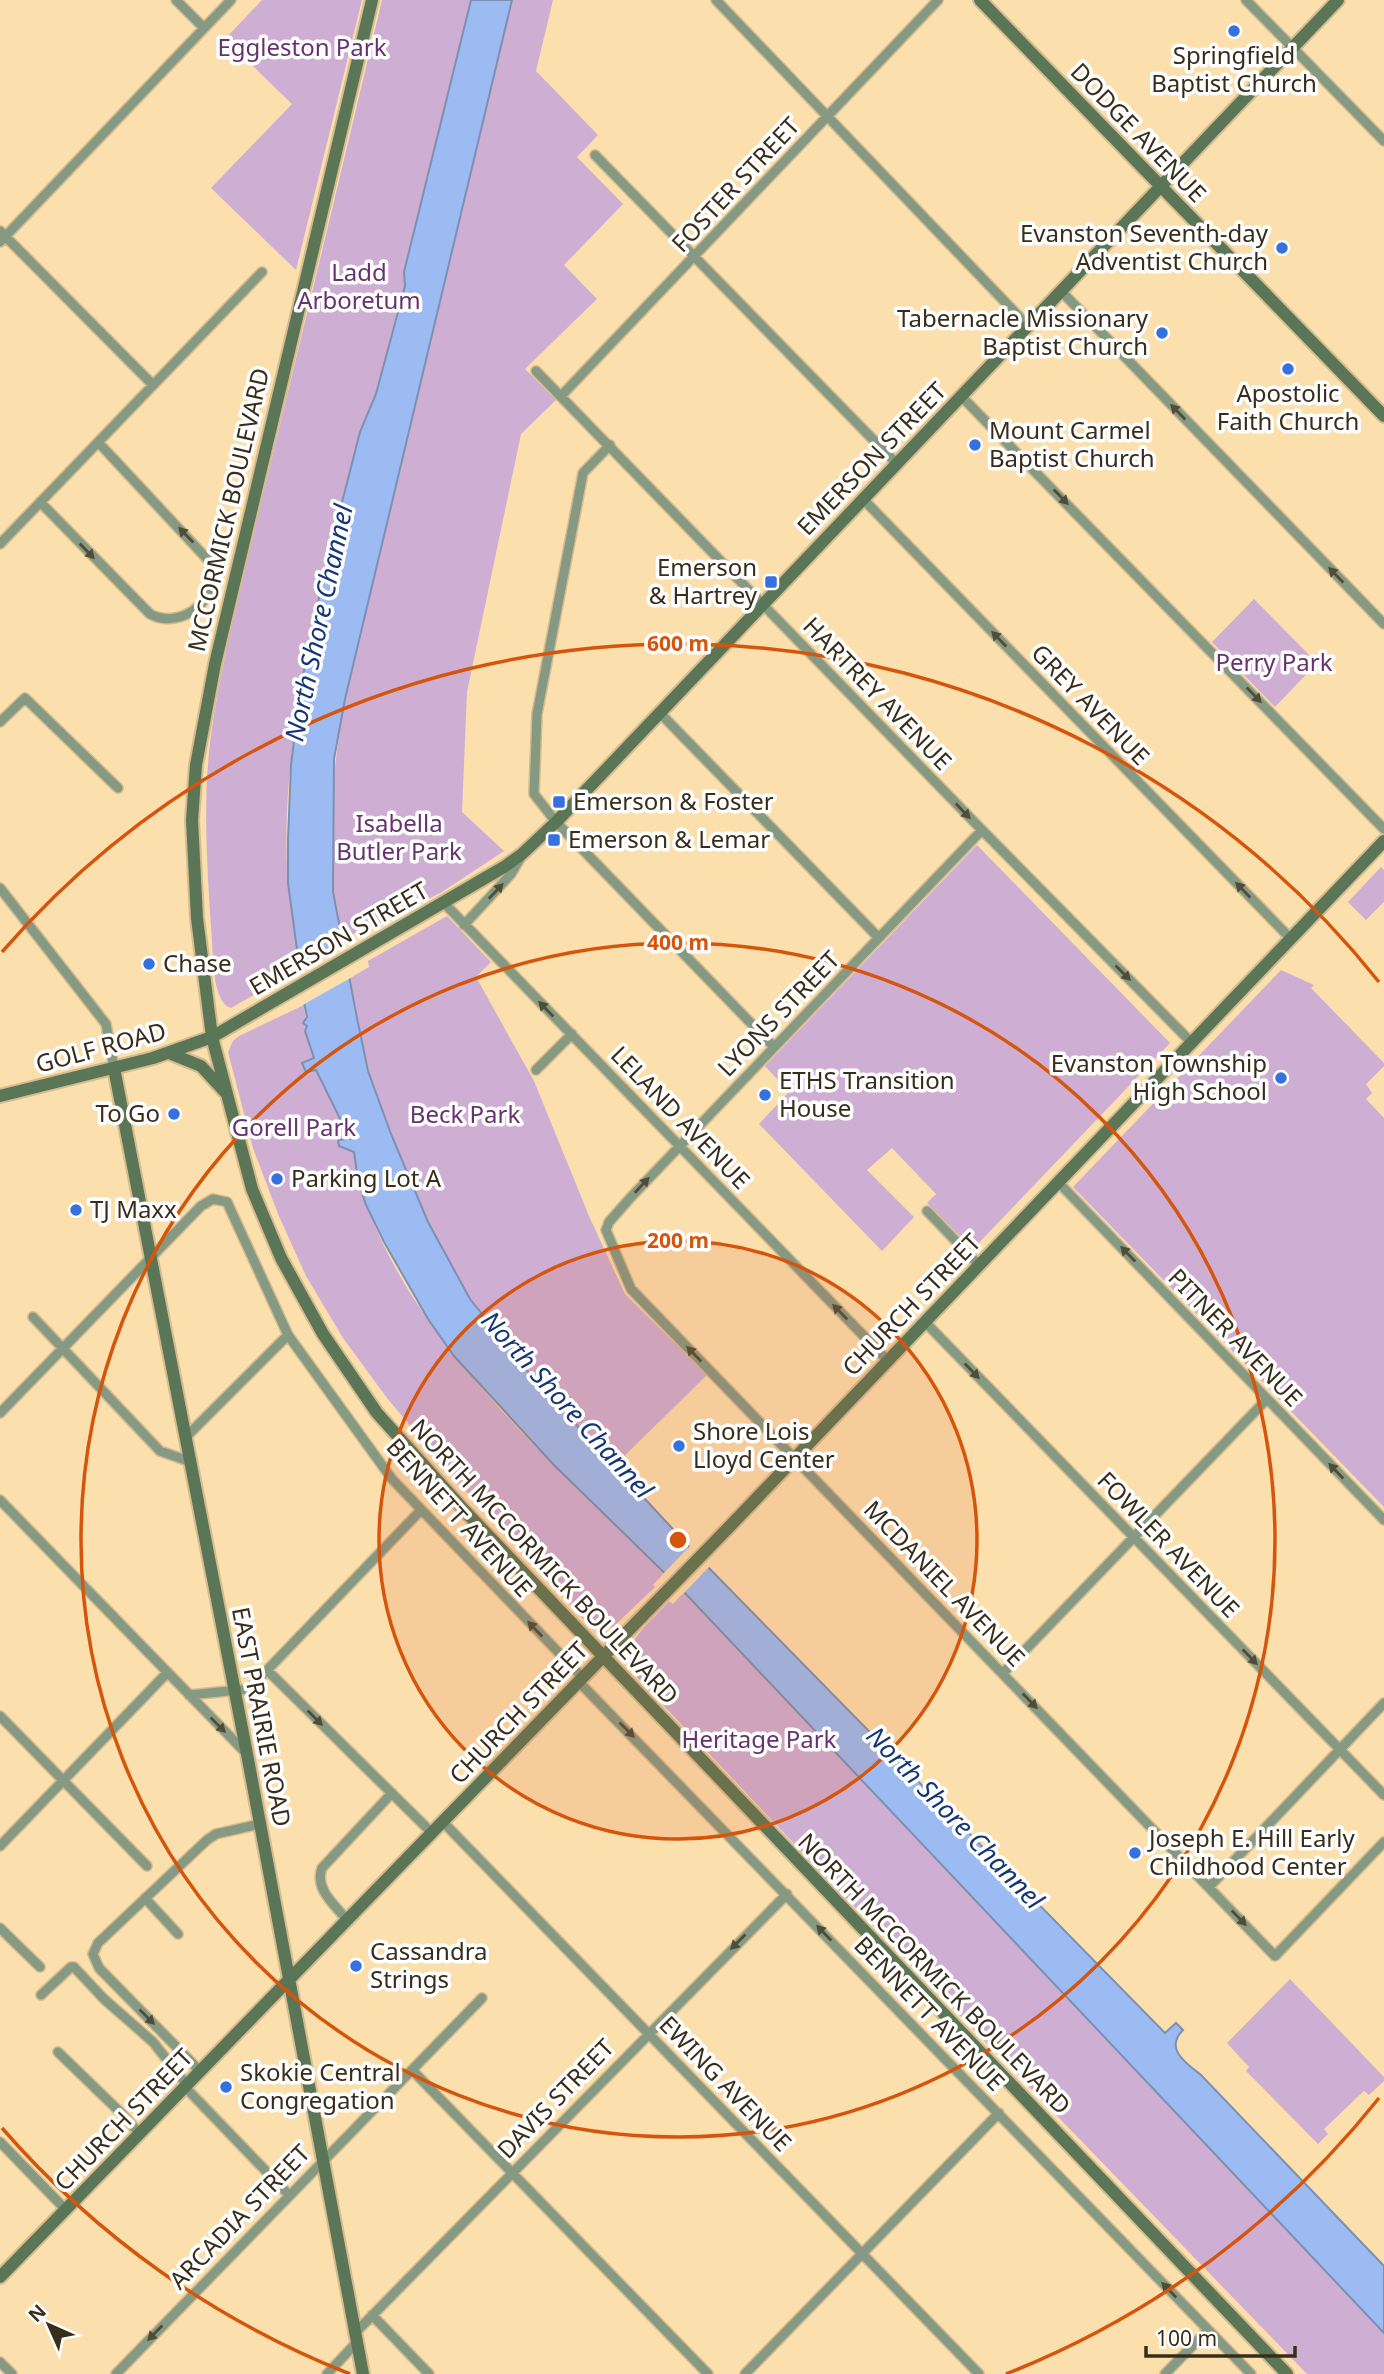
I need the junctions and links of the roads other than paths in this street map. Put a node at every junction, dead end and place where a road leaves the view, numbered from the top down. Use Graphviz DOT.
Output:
graph roads {
  1 [pos="176,0"];
  2 [pos="231,0"];
  3 [pos="372,0"];
  4 [pos="716,0"];
  5 [pos="938,0"];
  6 [pos="980,0"];
  7 [pos="1247,0"];
  8 [pos="1338,0"];
  9 [pos="204,28"];
  10 [pos="1293,48"];
  11 [pos="827,116"];
  12 [pos="1384,141"];
  13 [pos="595,155"];
  14 [pos="1161,186"];
  15 [pos="2,236"];
  16 [pos="694,257"];
  17 [pos="262,272"];
  18 [pos="1061,292"];
  19 [pos="1028,326"];
  20 [pos="536,371"];
  21 [pos="153,385"];
  22 [pos="561,396"];
  23 [pos="961,396"];
  24 [pos="1382,410"];
  25 [pos="98,442"];
  26 [pos="610,445"];
  27 [pos="896,463"];
  28 [pos="862,498"];
  29 [pos="40,502"];
  30 [pos="0,544"];
  31 [pos="763,604"];
  32 [pos="1384,624"];
  33 [pos="660,712"];
  34 [pos="0,722"];
  35 [pos="118,788"];
  36 [pos="556,822"];
  37 [pos="1384,829"];
  38 [pos="982,830"];
  39 [pos="1384,841"];
  40 [pos="522,854"];
  41 [pos="0,888"];
  42 [pos="444,903"];
  43 [pos="464,925"];
  44 [pos="878,937"];
  45 [pos="1291,939"];
  46 [pos="572,1034"];
  47 [pos="212,1037"];
  48 [pos="1192,1043"];
  49 [pos="774,1047"];
  50 [pos="169,1053"];
  51 [pos="114,1068"];
  52 [pos="536,1070"];
  53 [pos="0,1096"];
  54 [pos="227,1096"];
  55 [pos="679,1146"];
  56 [pos="1058,1182"];
  57 [pos="927,1211"];
  58 [pos="607,1226"];
  59 [pos="151,1256"];
  60 [pos="979,1265"];
  61 [pos="33,1317"];
  62 [pos="925,1322"];
  63 [pos="288,1335"];
  64 [pos="62,1349"];
  65 [pos="888,1361"];
  66 [pos="1266,1399"];
  67 [pos="0,1413"];
  68 [pos="186,1437"];
  69 [pos="795,1458"];
  70 [pos="191,1462"];
  71 [pos="0,1500"];
  72 [pos="421,1510"];
  73 [pos="1384,1520"];
  74 [pos="1134,1537"];
  75 [pos="602,1657"];
  76 [pos="267,1670"];
  77 [pos="167,1673"];
  78 [pos="1003,1673"];
  79 [pos="581,1680"];
  80 [pos="235,1690"];
  81 [pos="189,1695"];
  82 [pos="1384,1703"];
  83 [pos="0,1716"];
  84 [pos="1339,1750"];
  85 [pos="247,1754"];
  86 [pos="63,1782"];
  87 [pos="392,1793"];
  88 [pos="1384,1795"];
  89 [pos="443,1822"];
  90 [pos="260,1824"];
  91 [pos="432,1833"];
  92 [pos="1384,1842"];
  93 [pos="0,1846"];
  94 [pos="147,1866"];
  95 [pos="1209,1887"];
  96 [pos="787,1894"];
  97 [pos="145,1898"];
  98 [pos="347,1920"];
  99 [pos="0,1928"];
  100 [pos="178,1934"];
  101 [pos="40,1968"];
  102 [pos="288,1981"];
  103 [pos="41,1995"];
  104 [pos="482,1998"];
  105 [pos="649,2032"];
  106 [pos="58,2052"];
  107 [pos="412,2070"];
  108 [pos="200,2071"];
  109 [pos="186,2086"];
  110 [pos="999,2113"];
  111 [pos="140,2134"];
  112 [pos="0,2142"];
  113 [pos="322,2161"];
  114 [pos="512,2172"];
  115 [pos="289,2195"];
  116 [pos="66,2210"];
  117 [pos="862,2254"];
  118 [pos="0,2277"];
  119 [pos="372,2315"];
  120 [pos="1208,2330"];
  121 [pos="356,2338"];
  122 [pos="0,2362"];
  123 [pos="12,2374"];
  124 [pos="116,2374"];
  125 [pos="327,2374"];
  126 [pos="363,2374"];
  127 [pos="429,2374"];
  128 [pos="708,2374"];
  129 [pos="746,2374"];
  130 [pos="979,2374"];
  131 [pos="1165,2374"];
  132 [pos="1251,2374"];
  133 [pos="1287,2374"];
  1 -- 9 [label="street"];
  2 -- 9 [label="street"];
  3 -- 47 [label="main road, MCCORMICK BOULEVARD"];
  4 -- 11 [label="street"];
  5 -- 11 [label="street, FOSTER STREET"];
  6 -- 14 [label="main road, DODGE AVENUE"];
  7 -- 10 [label="street"];
  8 -- 10 [label="main road, EMERSON STREET"];
  9 -- 15 [label="street"];
  10 -- 12 [label="street"];
  10 -- 14 [label="main road, EMERSON STREET"];
  11 -- 16 [label="street, FOSTER STREET"];
  11 -- 19 [label="street"];
  13 -- 16 [label="street"];
  14 -- 18 [label="main road, EMERSON STREET"];
  14 -- 24 [label="main road, DODGE AVENUE"];
  15 -- 21 [label="street"];
  16 -- 22 [label="street, FOSTER STREET"];
  16 -- 27 [label="street"];
  17 -- 21 [label="street"];
  18 -- 19 [label="main road, EMERSON STREET"];
  32 -- 18 [label="street, one-way"];
  19 -- 23 [label="main road, EMERSON STREET"];
  20 -- 22 [label="street, HARTREY AVENUE"];
  21 -- 25 [label="street"];
  22 -- 26 [label="street, HARTREY AVENUE"];
  23 -- 27 [label="main road, EMERSON STREET"];
  23 -- 37 [label="street, one-way"];
  25 -- 29 [label="street"];
  29 -- 25 [label="street, one-way"];
  26 -- 31 [label="street, HARTREY AVENUE"];
  26 -- 36 [label="street"];
  27 -- 28 [label="main road, EMERSON STREET"];
  28 -- 31 [label="main road, EMERSON STREET"];
  45 -- 28 [label="street, GREY AVENUE, one-way"];
  29 -- 30 [label="street"];
  31 -- 33 [label="main road, EMERSON STREET"];
  31 -- 38 [label="street, HARTREY AVENUE, one-way"];
  33 -- 36 [label="main road, EMERSON STREET"];
  33 -- 44 [label="street"];
  34 -- 35 [label="street"];
  36 -- 40 [label="main road, EMERSON STREET"];
  36 -- 49 [label="street"];
  38 -- 44 [label="street, LYONS STREET"];
  38 -- 48 [label="street, HARTREY AVENUE, one-way"];
  39 -- 45 [label="main road, CHURCH STREET"];
  40 -- 42 [label="main road, EMERSON STREET"];
  43 -- 40 [label="street, EMERSON STREET, one-way"];
  41 -- 51 [label="street"];
  42 -- 43 [label="street, LELAND AVENUE"];
  42 -- 47 [label="main road, EMERSON STREET"];
  46 -- 43 [label="street, LELAND AVENUE, one-way"];
  44 -- 49 [label="street, LYONS STREET"];
  45 -- 48 [label="main road, CHURCH STREET"];
  46 -- 52 [label="street"];
  46 -- 55 [label="street, LELAND AVENUE"];
  47 -- 50 [label="main road, GOLF ROAD"];
  47 -- 54 [label="main road, NORTH MCCORMICK BOULEVARD"];
  48 -- 56 [label="main road, CHURCH STREET"];
  49 -- 55 [label="street, LYONS STREET"];
  50 -- 51 [label="main road, GOLF ROAD"];
  50 -- 54 [label="main road"];
  51 -- 53 [label="main road, GOLF ROAD"];
  51 -- 59 [label="main road, EAST PRAIRIE ROAD"];
  54 -- 75 [label="main road, NORTH MCCORMICK BOULEVARD"];
  58 -- 55 [label="street, LYONS STREET, one-way"];
  65 -- 55 [label="street, LELAND AVENUE, one-way"];
  56 -- 60 [label="main road, CHURCH STREET"];
  66 -- 56 [label="street, PITNER AVENUE, one-way"];
  57 -- 60 [label="street"];
  69 -- 58 [label="street, MCDANIEL AVENUE, one-way"];
  59 -- 63 [label="street, BENNETT AVENUE"];
  59 -- 64 [label="street"];
  59 -- 68 [label="main road, EAST PRAIRIE ROAD"];
  60 -- 62 [label="main road, CHURCH STREET"];
  61 -- 64 [label="street"];
  62 -- 65 [label="main road, CHURCH STREET"];
  62 -- 74 [label="street, FOWLER AVENUE, one-way"];
  63 -- 68 [label="street"];
  63 -- 72 [label="street, BENNETT AVENUE"];
  64 -- 67 [label="street"];
  64 -- 70 [label="street"];
  65 -- 69 [label="main road, CHURCH STREET"];
  73 -- 66 [label="street, PITNER AVENUE, one-way"];
  66 -- 74 [label="street"];
  68 -- 70 [label="main road, EAST PRAIRIE ROAD"];
  69 -- 75 [label="main road, CHURCH STREET"];
  69 -- 78 [label="street, MCDANIEL AVENUE"];
  70 -- 80 [label="main road, EAST PRAIRIE ROAD"];
  71 -- 77 [label="street"];
  72 -- 76 [label="street"];
  79 -- 72 [label="street, BENNETT AVENUE, one-way"];
  74 -- 78 [label="street"];
  74 -- 84 [label="street, FOWLER AVENUE, one-way"];
  75 -- 79 [label="main road, CHURCH STREET"];
  75 -- 133 [label="main road, NORTH MCCORMICK BOULEVARD"];
  76 -- 80 [label="street"];
  76 -- 87 [label="street, one-way"];
  77 -- 81 [label="street"];
  77 -- 86 [label="street"];
  78 -- 95 [label="street, MCDANIEL AVENUE, one-way"];
  79 -- 89 [label="main road, CHURCH STREET"];
  79 -- 96 [label="street, BENNETT AVENUE, one-way"];
  80 -- 81 [label="street"];
  80 -- 85 [label="main road, EAST PRAIRIE ROAD"];
  81 -- 85 [label="street, one-way"];
  82 -- 84 [label="street"];
  83 -- 86 [label="street"];
  84 -- 88 [label="street, FOWLER AVENUE"];
  84 -- 95 [label="street"];
  85 -- 90 [label="main road, EAST PRAIRIE ROAD"];
  86 -- 93 [label="street"];
  86 -- 94 [label="street"];
  87 -- 91 [label="street"];
  87 -- 98 [label="street"];
  89 -- 91 [label="main road, CHURCH STREET"];
  89 -- 105 [label="street, EWING AVENUE"];
  90 -- 97 [label="street"];
  90 -- 102 [label="main road, EAST PRAIRIE ROAD"];
  91 -- 98 [label="main road, CHURCH STREET"];
  95 -- 92 [label="street, MCDANIEL AVENUE, one-way"];
  96 -- 105 [label="street, DAVIS STREET, one-way"];
  110 -- 96 [label="street, BENNETT AVENUE, one-way"];
  97 -- 100 [label="street"];
  97 -- 108 [label="street, one-way"];
  98 -- 102 [label="main road, CHURCH STREET"];
  99 -- 101 [label="street"];
  102 -- 108 [label="main road, CHURCH STREET"];
  102 -- 113 [label="main road, EAST PRAIRIE ROAD"];
  103 -- 109 [label="street"];
  104 -- 107 [label="street, ARCADIA STREET"];
  105 -- 114 [label="street, DAVIS STREET"];
  105 -- 117 [label="street, EWING AVENUE"];
  106 -- 111 [label="street"];
  107 -- 113 [label="street, ARCADIA STREET"];
  107 -- 114 [label="street"];
  108 -- 109 [label="main road, CHURCH STREET"];
  109 -- 111 [label="main road, CHURCH STREET"];
  109 -- 115 [label="street"];
  110 -- 117 [label="street"];
  120 -- 110 [label="street, BENNETT AVENUE, one-way"];
  111 -- 116 [label="main road, CHURCH STREET"];
  112 -- 116 [label="street"];
  113 -- 115 [label="street, ARCADIA STREET"];
  113 -- 121 [label="main road, EAST PRAIRIE ROAD"];
  114 -- 119 [label="street, DAVIS STREET"];
  114 -- 128 [label="street"];
  115 -- 124 [label="street, ARCADIA STREET, one-way"];
  116 -- 118 [label="main road, CHURCH STREET"];
  117 -- 129 [label="street"];
  117 -- 130 [label="street, EWING AVENUE"];
  119 -- 121 [label="street, DAVIS STREET"];
  119 -- 127 [label="street"];
  120 -- 131 [label="street"];
  120 -- 132 [label="street, BENNETT AVENUE"];
  121 -- 125 [label="street, DAVIS STREET"];
  121 -- 126 [label="main road, EAST PRAIRIE ROAD"];
  122 -- 123 [label="street"];
}
